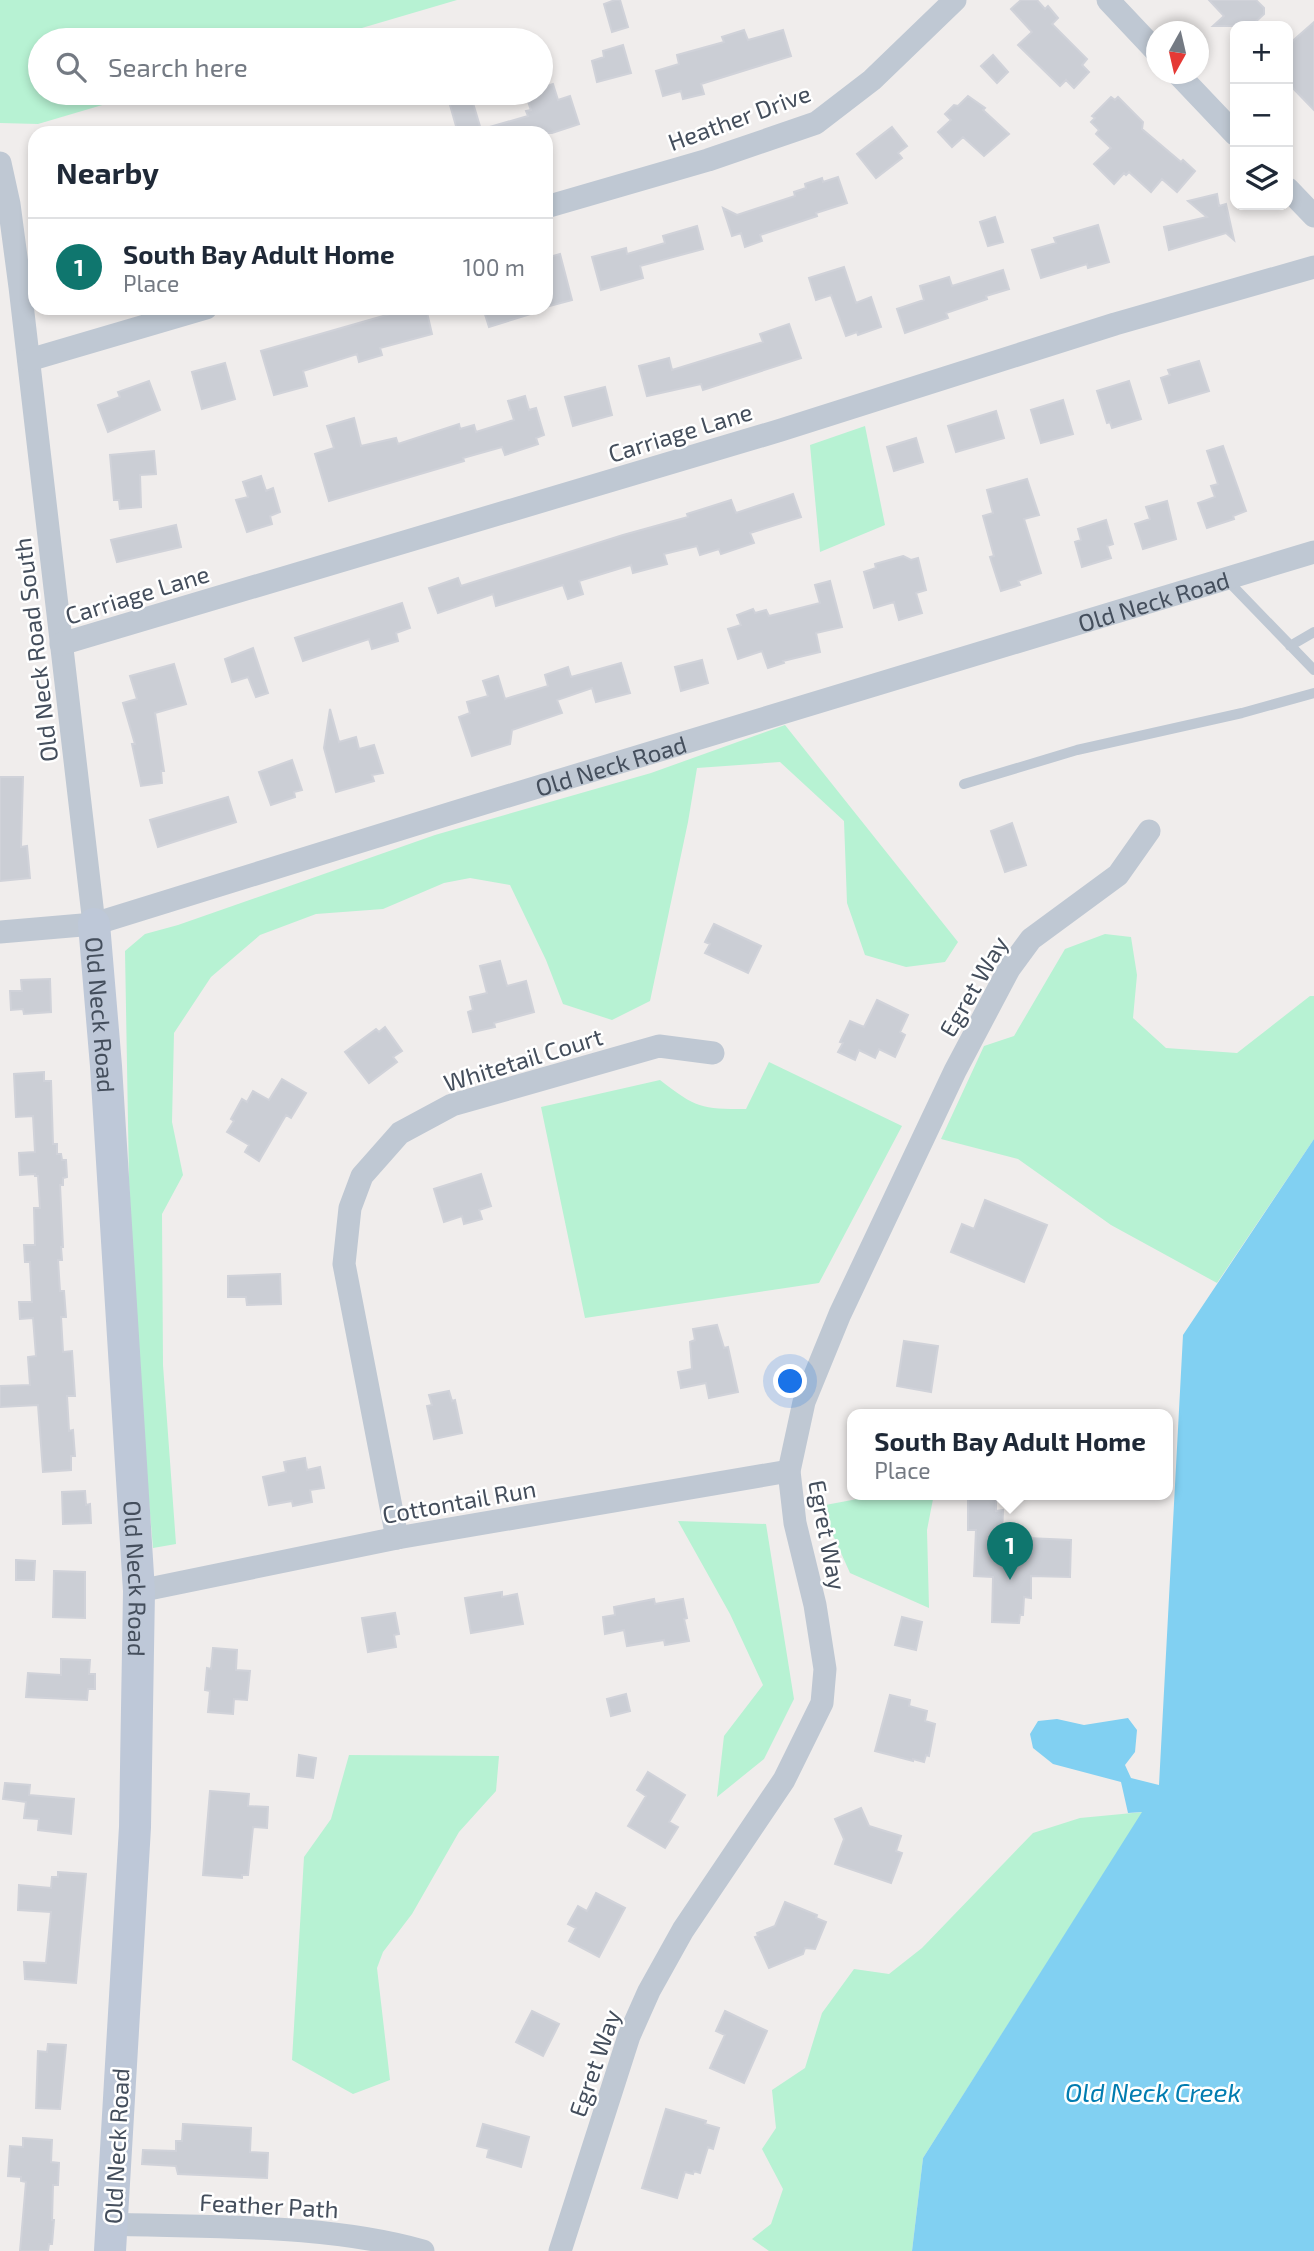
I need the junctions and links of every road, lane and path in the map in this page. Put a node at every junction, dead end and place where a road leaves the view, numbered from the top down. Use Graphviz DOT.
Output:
graph roads {
  1 [pos="955,0"];
  2 [pos="1108,0"];
  3 [pos="1146,40"];
  4 [pos="1188,84"];
  5 [pos="1230,129"];
  6 [pos="0,163"];
  7 [pos="1293,194"];
  8 [pos="553,205"];
  9 [pos="1314,216"];
  10 [pos="1314,267"];
  11 [pos="182,315"];
  12 [pos="29,360"];
  13 [pos="1314,552"];
  14 [pos="1226,579"];
  15 [pos="1314,632"];
  16 [pos="61,645"];
  17 [pos="1290,646"];
  18 [pos="1314,670"];
  19 [pos="1314,693"];
  20 [pos="964,784"];
  21 [pos="1149,831"];
  22 [pos="94,924"];
  23 [pos="0,932"];
  24 [pos="713,1053"];
  25 [pos="789,1471"];
  26 [pos="397,1538"];
  27 [pos="139,1591"];
  28 [pos="110,2238"];
  29 [pos="423,2251"];
  30 [pos="560,2251"];
  1 -- 8 [label="street, Heather Drive"];
  2 -- 3 [label="street"];
  4 -- 5 [label="street"];
  6 -- 12 [label="street, Old Neck Road South"];
  7 -- 9 [label="street"];
  10 -- 16 [label="street, Carriage Lane"];
  11 -- 12 [label="street"];
  12 -- 16 [label="street, Old Neck Road South"];
  13 -- 14 [label="street, Old Neck Road"];
  14 -- 17 [label="lane"];
  14 -- 22 [label="street, Old Neck Road"];
  15 -- 17 [label="lane"];
  16 -- 22 [label="street, Old Neck Road South"];
  17 -- 18 [label="lane"];
  19 -- 20 [label="lane"];
  21 -- 25 [label="street, Egret Way"];
  22 -- 23 [label="street"];
  22 -- 27 [label="street, Old Neck Road"];
  24 -- 26 [label="street, Whitetail Court"];
  25 -- 26 [label="street, Cottontail Run"];
  25 -- 30 [label="street, Egret Way"];
  26 -- 27 [label="street, Cottontail Run"];
  27 -- 28 [label="street, Old Neck Road"];
  28 -- 29 [label="street, Feather Path"];
}
